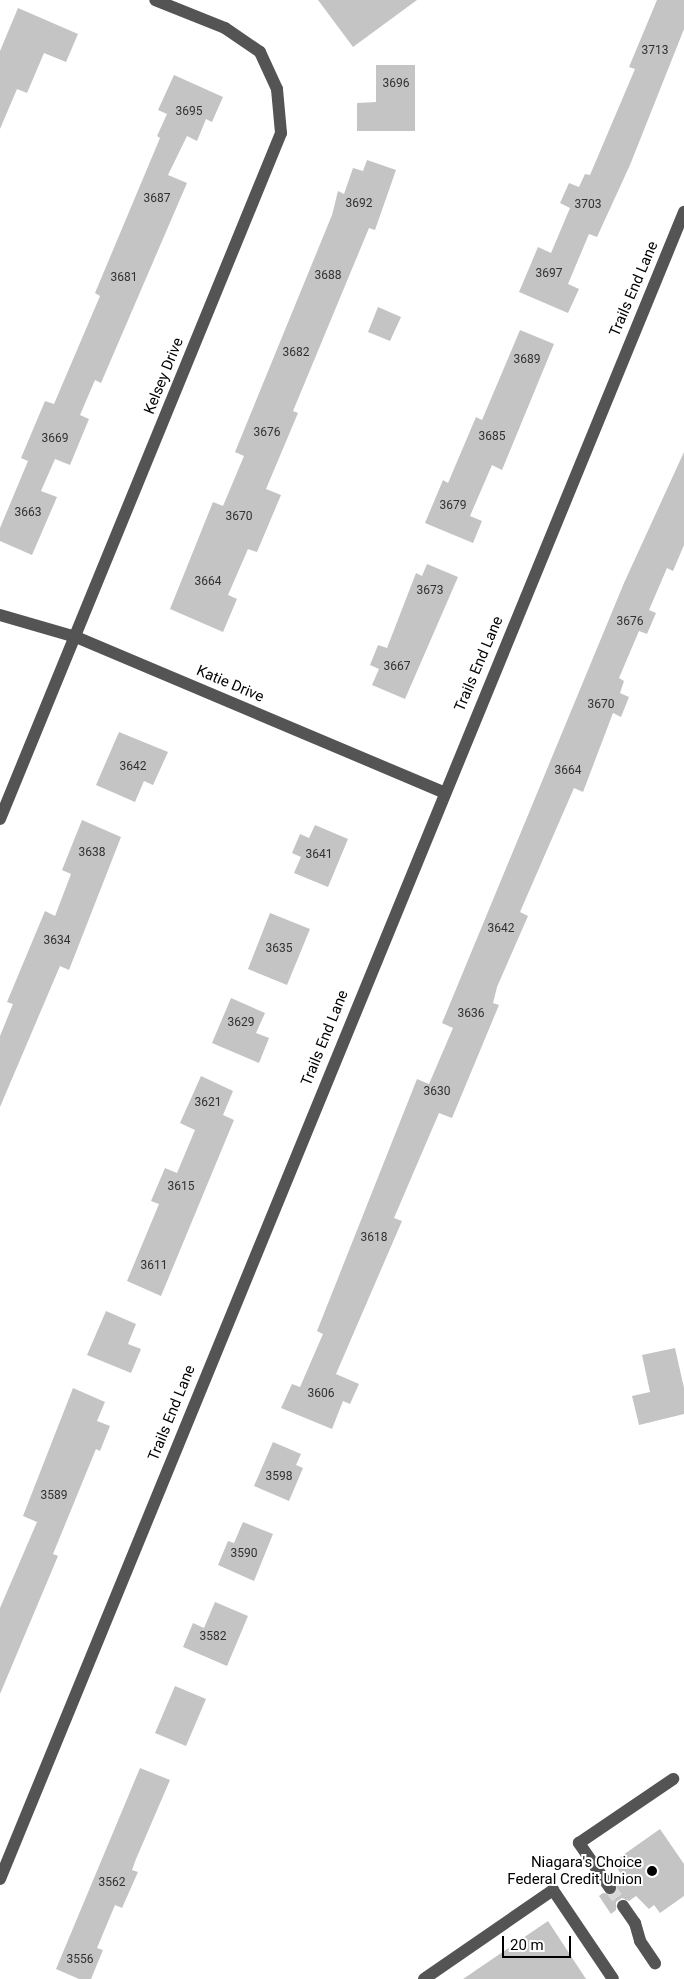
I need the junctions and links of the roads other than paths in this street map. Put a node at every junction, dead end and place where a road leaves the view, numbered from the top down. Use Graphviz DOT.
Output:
graph roads {
  1 [pos="155,0"];
  2 [pos="684,212"];
  3 [pos="0,615"];
  4 [pos="76,637"];
  5 [pos="444,792"];
  6 [pos="0,819"];
  7 [pos="673,1779"];
  8 [pos="0,1879"];
  9 [pos="610,1888"];
  10 [pos="623,1906"];
  11 [pos="655,1963"];
  12 [pos="424,1979"];
  13 [pos="612,1979"];
  1 -- 4 [label="street, Kelsey Drive"];
  2 -- 5 [label="street, Trails End Lane"];
  3 -- 4 [label="street, Katie Drive"];
  4 -- 5 [label="street, Katie Drive"];
  4 -- 6 [label="street, Kelsey Drive"];
  5 -- 8 [label="street, Trails End Lane"];
  7 -- 9 [label="street"];
  10 -- 11 [label="street"];
  12 -- 13 [label="street"];
}
